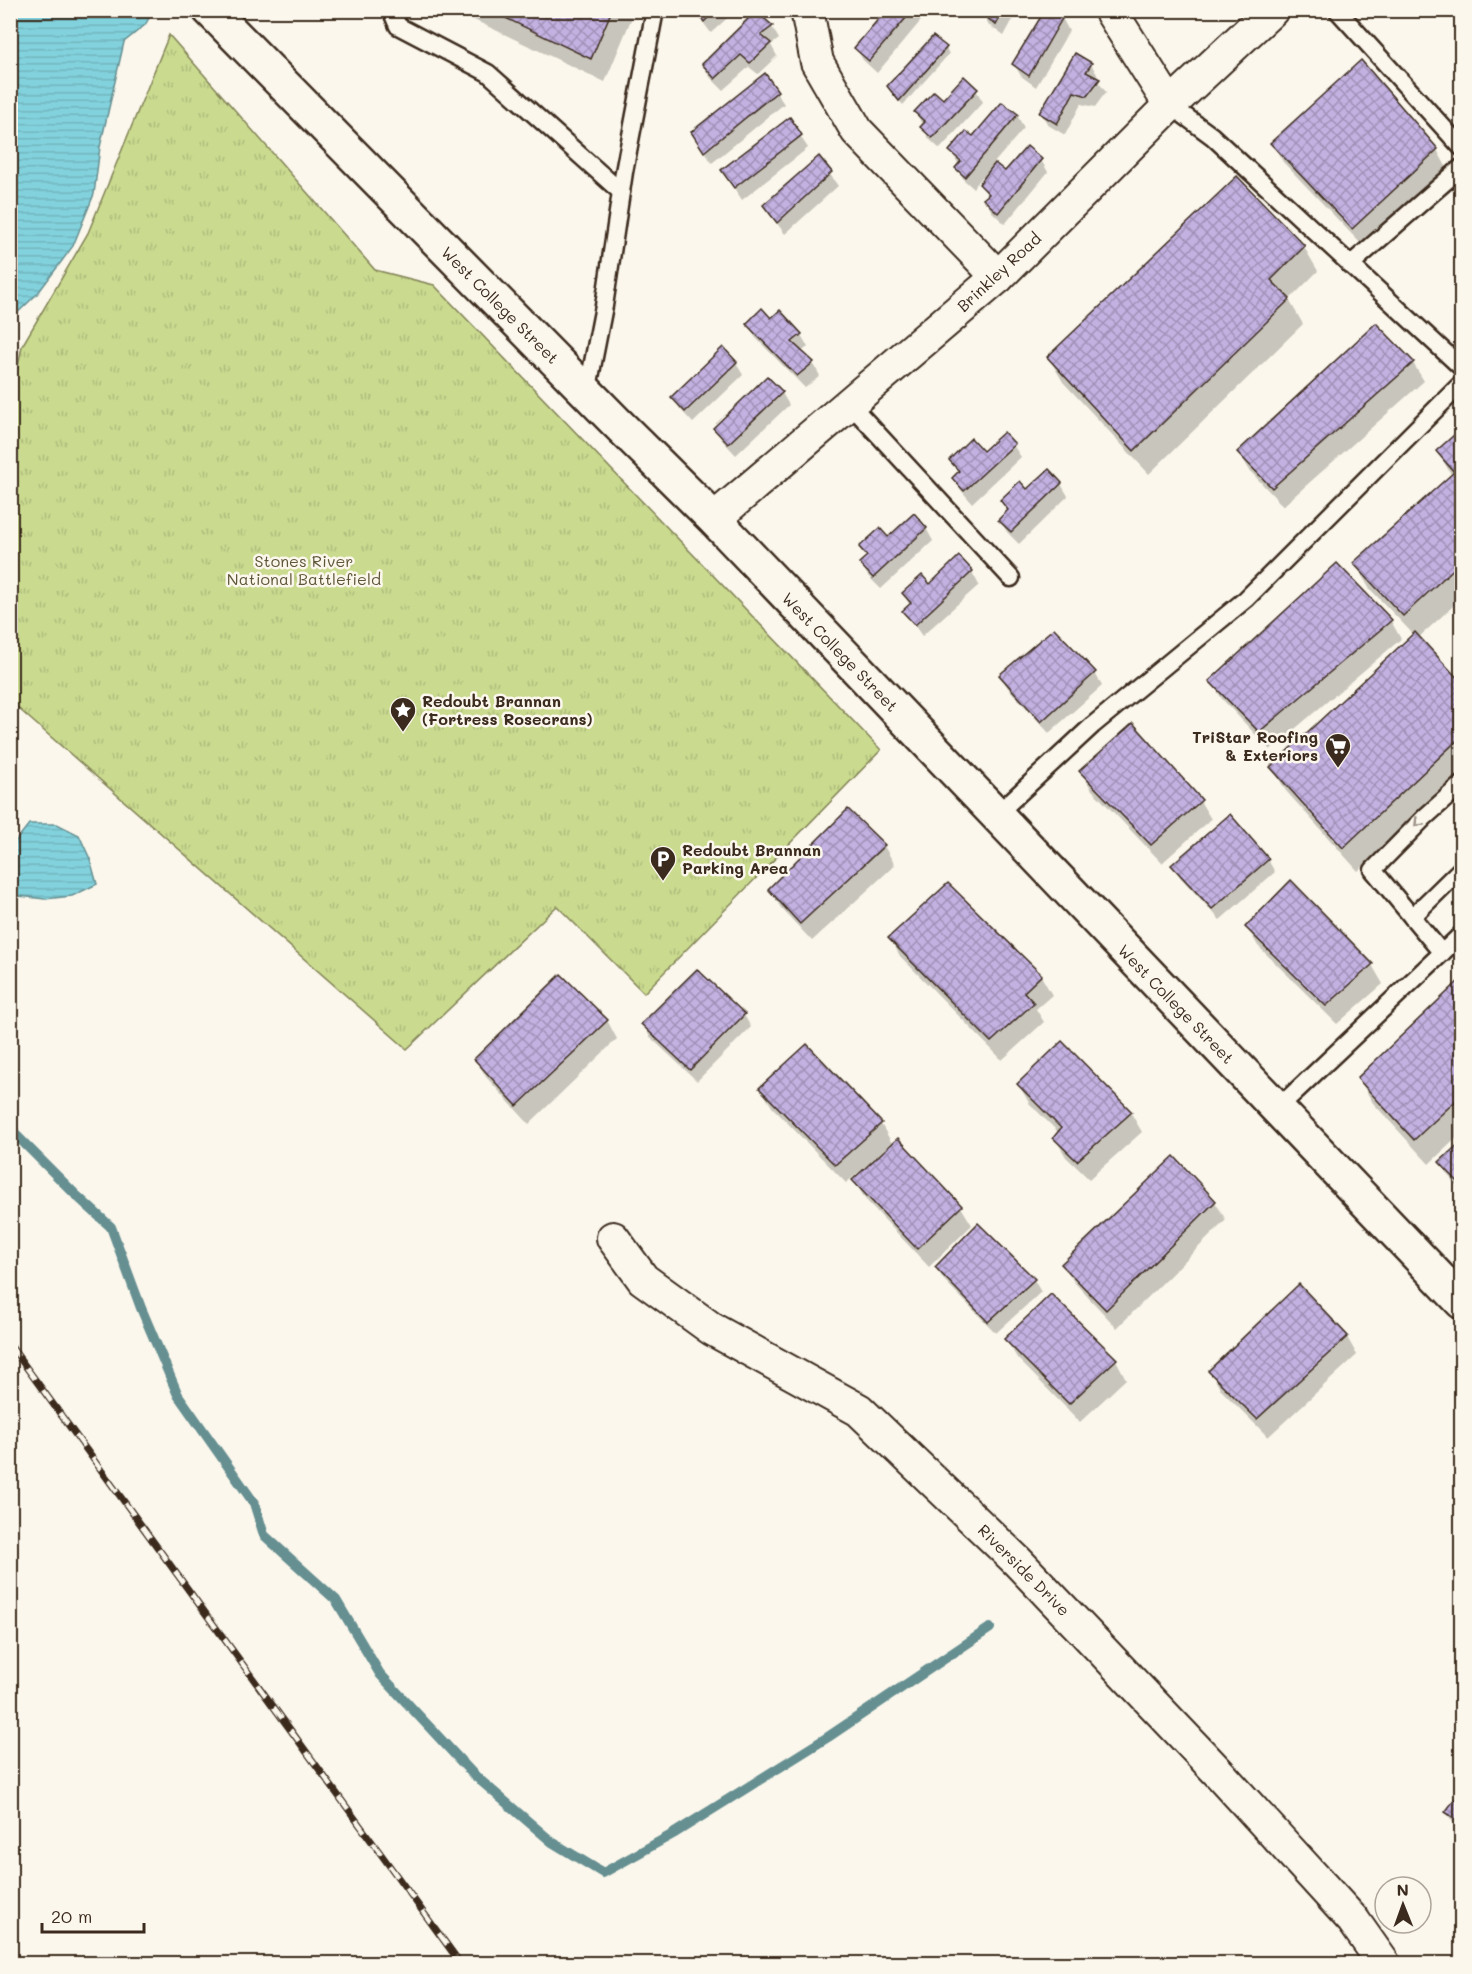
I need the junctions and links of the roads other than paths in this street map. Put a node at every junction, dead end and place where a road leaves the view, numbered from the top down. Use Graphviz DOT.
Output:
graph roads {
  1 [pos="210,10"];
  2 [pos="391,10"];
  3 [pos="656,10"];
  4 [pos="807,10"];
  5 [pos="1110,10"];
  6 [pos="1272,10"];
  7 [pos="1337,10"];
  8 [pos="1170,105"];
  9 [pos="1461,148"];
  10 [pos="1461,167"];
  11 [pos="621,192"];
  12 [pos="1350,265"];
  13 [pos="998,277"];
  14 [pos="1461,368"];
  15 [pos="1461,383"];
  16 [pos="587,393"];
  17 [pos="849,403"];
  18 [pos="714,519"];
  19 [pos="1011,578"];
  20 [pos="1461,784"];
  21 [pos="996,815"];
  22 [pos="1461,868"];
  23 [pos="1412,917"];
  24 [pos="1461,934"];
  25 [pos="1442,953"];
  26 [pos="1277,1109"];
  27 [pos="613,1238"];
  28 [pos="1461,1302"];
  29 [pos="1384,1964"];
  1 -- 16 [label="street, West College Street"];
  2 -- 11 [label="lane"];
  3 -- 11 [label="lane"];
  4 -- 13 [label="street"];
  5 -- 8 [label="street"];
  6 -- 8 [label="street, Brinkley Road"];
  7 -- 9 [label="lane"];
  8 -- 12 [label="lane"];
  8 -- 13 [label="street, Brinkley Road"];
  10 -- 12 [label="lane"];
  11 -- 16 [label="lane"];
  12 -- 14 [label="lane"];
  13 -- 17 [label="street, Brinkley Road"];
  15 -- 21 [label="lane"];
  16 -- 18 [label="street, West College Street"];
  17 -- 18 [label="street, Brinkley Road"];
  17 -- 19 [label="lane"];
  18 -- 21 [label="street, West College Street"];
  20 -- 23 [label="lane, one-way"];
  21 -- 26 [label="street, West College Street"];
  22 -- 23 [label="lane"];
  23 -- 25 [label="lane"];
  24 -- 25 [label="lane"];
  25 -- 26 [label="lane"];
  26 -- 28 [label="street, West College Street"];
  27 -- 29 [label="street, Riverside Drive"];
}
